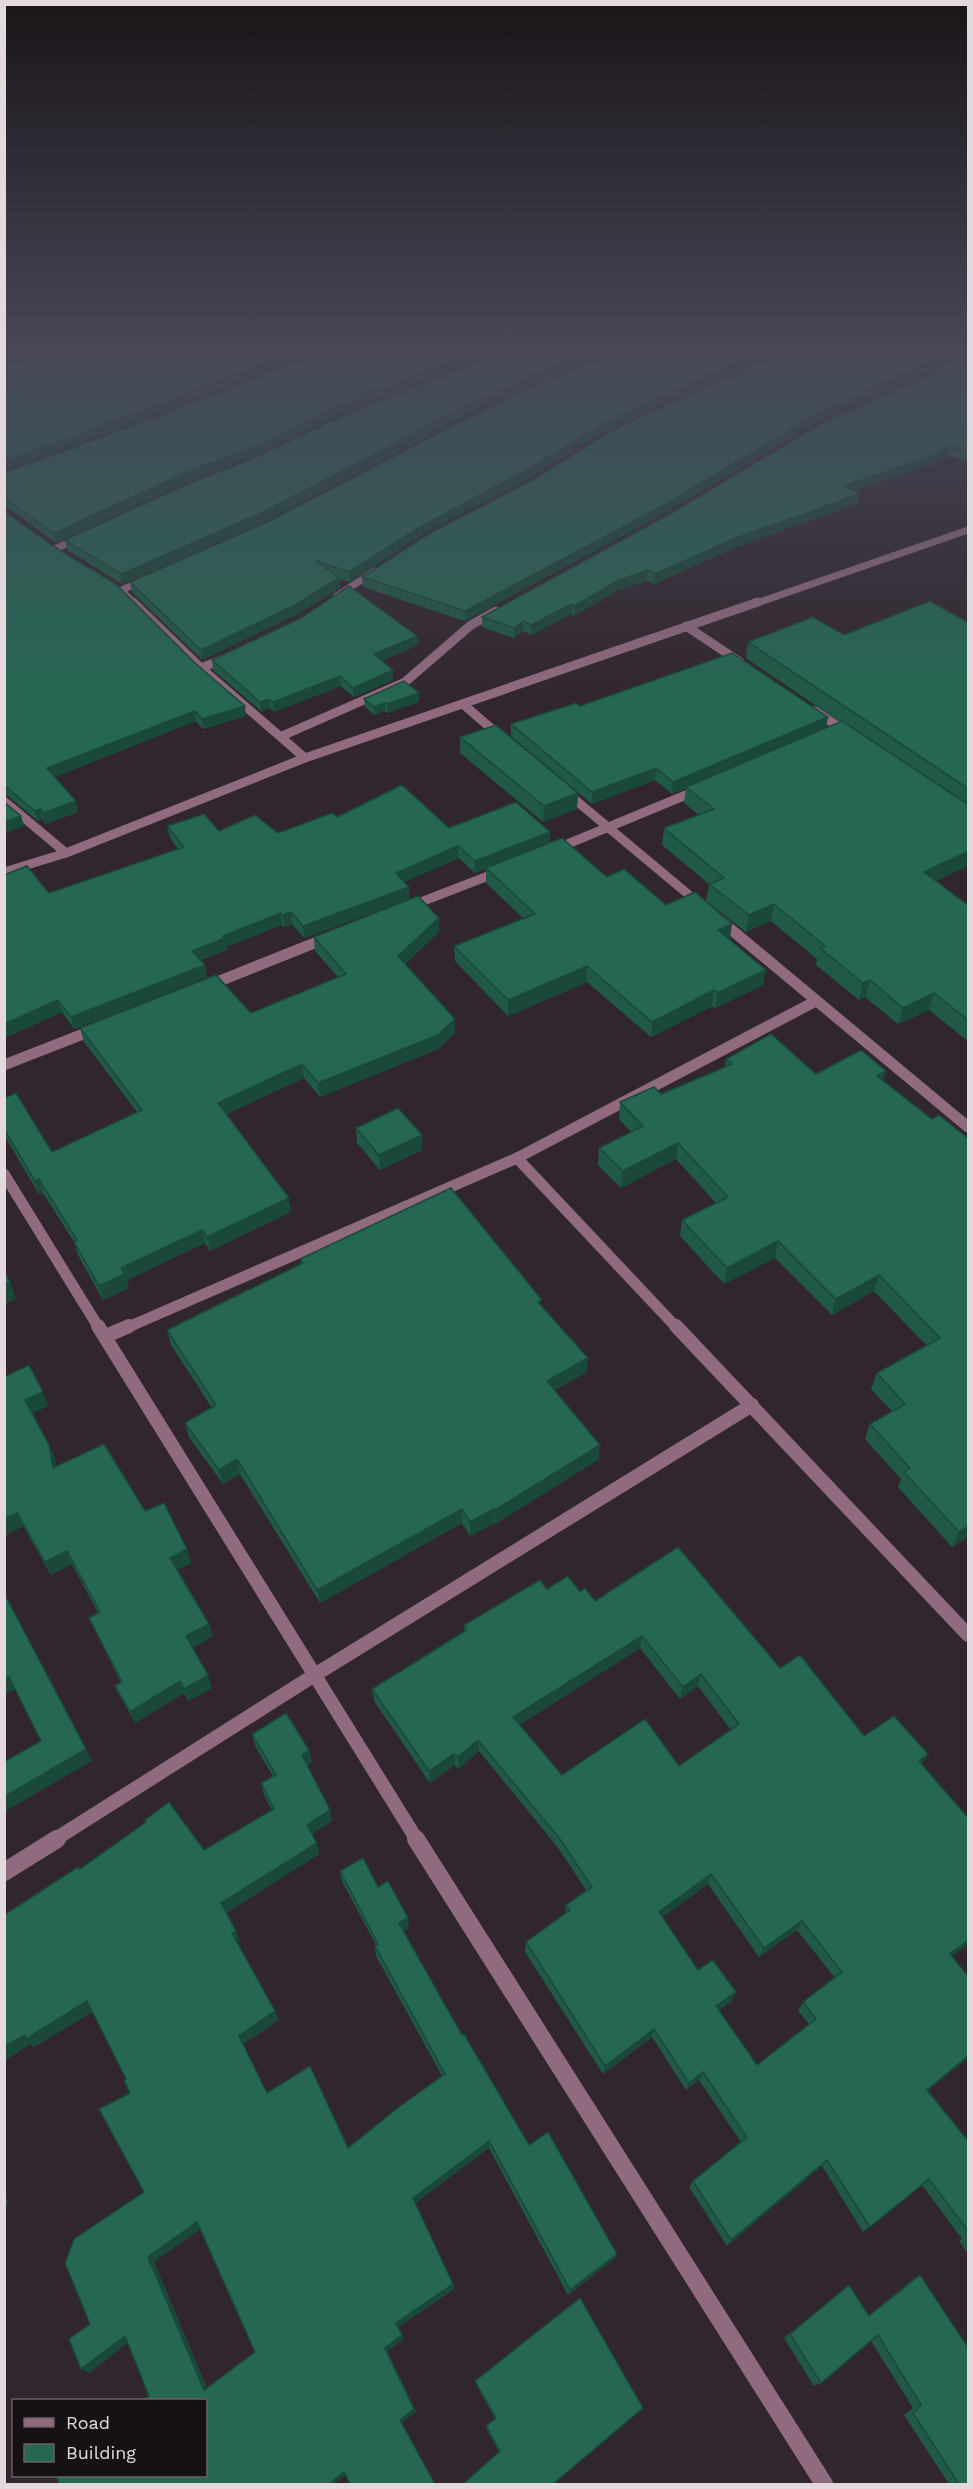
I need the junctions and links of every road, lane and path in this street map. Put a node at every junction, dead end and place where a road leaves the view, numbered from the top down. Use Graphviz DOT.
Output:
graph roads {
  1 [pos="969,530"];
  2 [pos="90,532"];
  3 [pos="47,543"];
  4 [pos="55,549"];
  5 [pos="65,555"];
  6 [pos="387,563"];
  7 [pos="150,578"];
  8 [pos="112,584"];
  9 [pos="122,590"];
  10 [pos="328,601"];
  11 [pos="502,607"];
  12 [pos="686,626"];
  13 [pos="234,654"];
  14 [pos="744,664"];
  15 [pos="201,668"];
  16 [pos="803,703"];
  17 [pos="463,704"];
  18 [pos="842,729"];
  19 [pos="831,734"];
  20 [pos="282,736"];
  21 [pos="851,736"];
  22 [pos="508,743"];
  23 [pos="304,758"];
  24 [pos="704,788"];
  25 [pos="563,790"];
  26 [pos="4,801"];
  27 [pos="608,828"];
  28 [pos="66,853"];
  29 [pos="542,854"];
  30 [pos="509,867"];
  31 [pos="4,872"];
  32 [pos="400,910"];
  33 [pos="334,936"];
  34 [pos="191,992"];
  35 [pos="816,1001"];
  36 [pos="103,1026"];
  37 [pos="4,1065"];
  38 [pos="969,1127"];
  39 [pos="517,1158"];
  40 [pos="4,1174"];
  41 [pos="106,1336"];
  42 [pos="752,1406"];
  43 [pos="969,1635"];
  44 [pos="313,1676"];
  45 [pos="4,1872"];
  46 [pos="824,2484"];
  1 -- 12 [label="street"];
  2 -- 4 [label="street"];
  3 -- 4 [label="street"];
  4 -- 5 [label="street"];
  6 -- 10 [label="street"];
  7 -- 9 [label="street"];
  8 -- 9 [label="street"];
  9 -- 15 [label="street"];
  11 -- 20 [label="street"];
  12 -- 14 [label="street"];
  12 -- 17 [label="street"];
  13 -- 15 [label="street"];
  15 -- 20 [label="street"];
  16 -- 18 [label="street"];
  17 -- 22 [label="street"];
  17 -- 23 [label="street"];
  18 -- 19 [label="street"];
  18 -- 21 [label="street"];
  20 -- 23 [label="street"];
  23 -- 28 [label="street"];
  24 -- 27 [label="street"];
  25 -- 27 [label="street"];
  26 -- 28 [label="street"];
  27 -- 29 [label="street"];
  27 -- 35 [label="street"];
  28 -- 31 [label="street"];
  30 -- 32 [label="street"];
  33 -- 34 [label="street"];
  35 -- 38 [label="street"];
  35 -- 39 [label="street"];
  36 -- 37 [label="street"];
  39 -- 41 [label="street"];
  39 -- 42 [label="street"];
  40 -- 41 [label="street"];
  41 -- 44 [label="street"];
  42 -- 43 [label="street"];
  42 -- 44 [label="street"];
  44 -- 45 [label="street"];
  44 -- 46 [label="street"];
}
